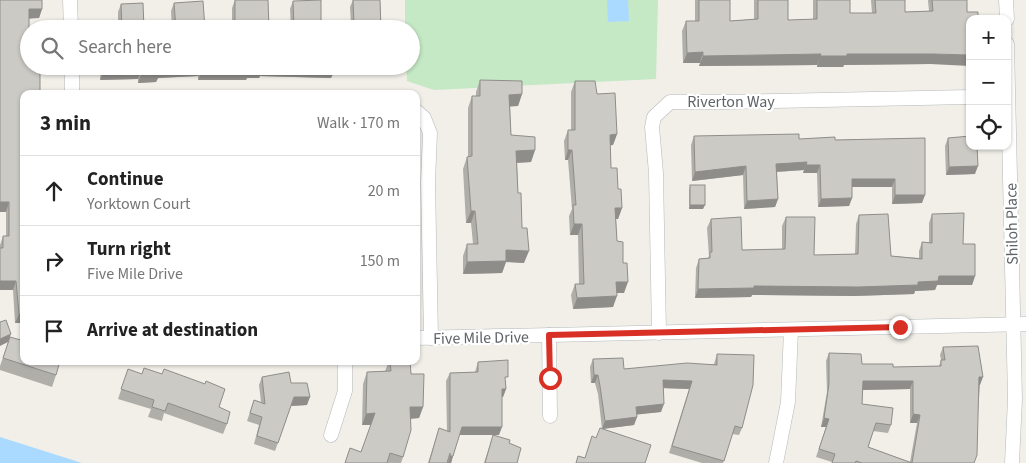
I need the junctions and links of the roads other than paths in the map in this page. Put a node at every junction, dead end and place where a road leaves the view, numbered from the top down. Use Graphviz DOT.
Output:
graph roads {
  1 [pos="70,0"];
  2 [pos="1006,0"];
  3 [pos="1007,15"];
  4 [pos="71,20"];
  5 [pos="72,75"];
  6 [pos="72,90"];
  7 [pos="966,97"];
  8 [pos="1008,105"];
  9 [pos="420,114"];
  10 [pos="1020,324"];
  11 [pos="791,330"];
  12 [pos="660,333"];
  13 [pos="549,335"];
  14 [pos="420,338"];
  15 [pos="432,338"];
  16 [pos="345,365"];
  17 [pos="550,416"];
  18 [pos="331,435"];
  19 [pos="776,463"];
  20 [pos="1012,463"];
  1 -- 4 [label="street"];
  2 -- 3 [label="street"];
  5 -- 6 [label="street"];
  7 -- 12 [label="street, Riverton Way"];
  8 -- 10 [label="street, Shiloh Place"];
  9 -- 15 [label="street"];
  10 -- 11 [label="street, Five Mile Drive"];
  10 -- 20 [label="street, Shiloh Place"];
  11 -- 12 [label="street, Five Mile Drive"];
  11 -- 19 [label="street"];
  12 -- 13 [label="street, Five Mile Drive"];
  13 -- 15 [label="street, Five Mile Drive"];
  13 -- 17 [label="street"];
  14 -- 15 [label="street, Five Mile Drive"];
  16 -- 18 [label="street"];
}
